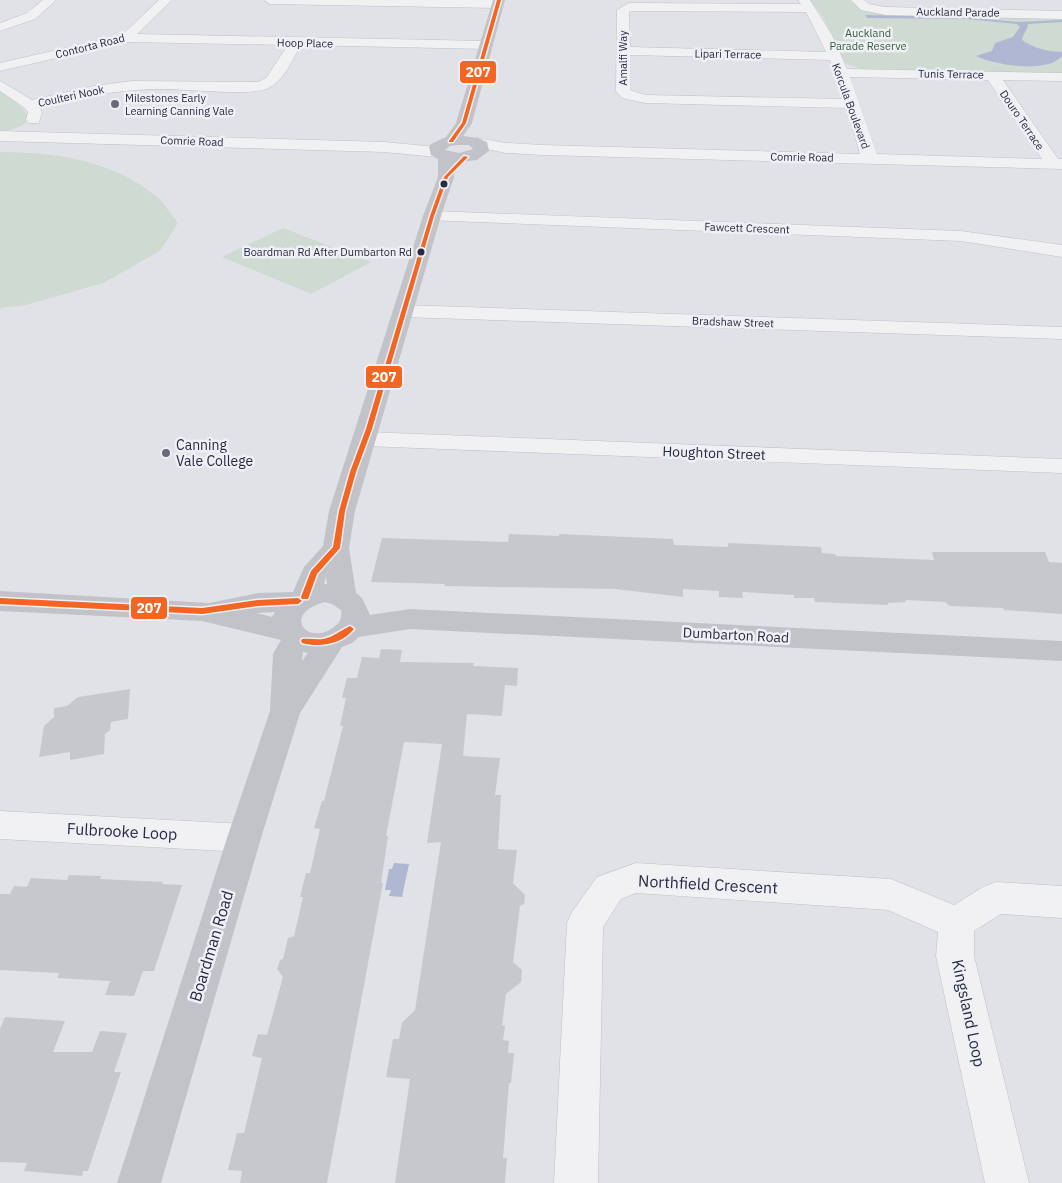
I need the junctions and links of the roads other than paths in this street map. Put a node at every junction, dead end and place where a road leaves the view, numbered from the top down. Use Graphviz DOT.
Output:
graph roads {
  1 [pos="50,0"];
  2 [pos="166,0"];
  3 [pos="270,0"];
  4 [pos="857,0"];
  5 [pos="498,2"];
  6 [pos="807,4"];
  7 [pos="1062,15"];
  8 [pos="0,27"];
  9 [pos="126,38"];
  10 [pos="296,43"];
  11 [pos="485,45"];
  12 [pos="623,52"];
  13 [pos="834,56"];
  14 [pos="0,67"];
  15 [pos="840,73"];
  16 [pos="992,75"];
  17 [pos="1062,77"];
  18 [pos="0,85"];
  19 [pos="853,104"];
  20 [pos="30,105"];
  21 [pos="464,123"];
  22 [pos="0,136"];
  23 [pos="20,137"];
  24 [pos="473,149"];
  25 [pos="444,154"];
  26 [pos="870,159"];
  27 [pos="1057,164"];
  28 [pos="432,216"];
  29 [pos="1062,251"];
  30 [pos="403,311"];
  31 [pos="1062,333"];
  32 [pos="366,439"];
  33 [pos="1062,466"];
  34 [pos="336,548"];
  35 [pos="302,599"];
  36 [pos="0,601"];
  37 [pos="202,611"];
  38 [pos="344,617"];
  39 [pos="292,635"];
  40 [pos="1062,652"];
  41 [pos="286,711"];
  42 [pos="0,825"];
  43 [pos="244,838"];
  44 [pos="1062,902"];
  45 [pos="956,923"];
  46 [pos="139,1183"];
  47 [pos="576,1183"];
  48 [pos="1007,1183"];
  1 -- 8 [label="street"];
  2 -- 9 [label="street, Contorta Road"];
  3 -- 5 [label="street"];
  4 -- 7 [label="street, Auckland Parade"];
  5 -- 11 [label="street"];
  6 -- 12 [label="street, Amalfi Way"];
  6 -- 13 [label="street, Korcula Boulevard"];
  9 -- 10 [label="street, Hoop Place"];
  9 -- 14 [label="street, Contorta Road"];
  10 -- 11 [label="street, Hoop Place"];
  10 -- 20 [label="street, Coulteri Nook"];
  11 -- 21 [label="street"];
  12 -- 13 [label="street, Lipari Terrace"];
  12 -- 19 [label="street, Amalfi Way"];
  13 -- 15 [label="street, Korcula Boulevard"];
  15 -- 16 [label="street, Tunis Terrace"];
  15 -- 19 [label="street, Korcula Boulevard"];
  16 -- 17 [label="street, Tunis Terrace"];
  16 -- 27 [label="street, Douro Terrace"];
  18 -- 20 [label="street"];
  19 -- 26 [label="street, Korcula Boulevard"];
  20 -- 23 [label="street"];
  21 -- 24 [label="street"];
  21 -- 25 [label="street"];
  22 -- 23 [label="street, Comrie Road"];
  23 -- 25 [label="street, Comrie Road"];
  24 -- 25 [label="street"];
  24 -- 25 [label="street"];
  24 -- 26 [label="street, Comrie Road"];
  25 -- 28 [label="street"];
  26 -- 27 [label="street, Comrie Road"];
  28 -- 29 [label="street, Fawcett Crescent"];
  28 -- 30 [label="street"];
  30 -- 31 [label="street, Bradshaw Street"];
  30 -- 32 [label="street"];
  32 -- 33 [label="street, Houghton Street"];
  32 -- 34 [label="street"];
  34 -- 35 [label="street, Boardman Road"];
  34 -- 38 [label="street"];
  35 -- 37 [label="street"];
  35 -- 38 [label="street"];
  35 -- 39 [label="street, Boardman Road"];
  36 -- 37 [label="street"];
  37 -- 39 [label="street"];
  38 -- 39 [label="street"];
  38 -- 40 [label="street, Dumbarton Road"];
  38 -- 41 [label="street, Boardman Road"];
  39 -- 41 [label="street, Boardman Road"];
  41 -- 43 [label="street, Boardman Road"];
  42 -- 43 [label="street, Fulbrooke Loop"];
  43 -- 46 [label="street, Boardman Road"];
  44 -- 45 [label="street"];
  45 -- 47 [label="street, Northfield Crescent"];
  45 -- 48 [label="street, Kingsland Loop"];
}
